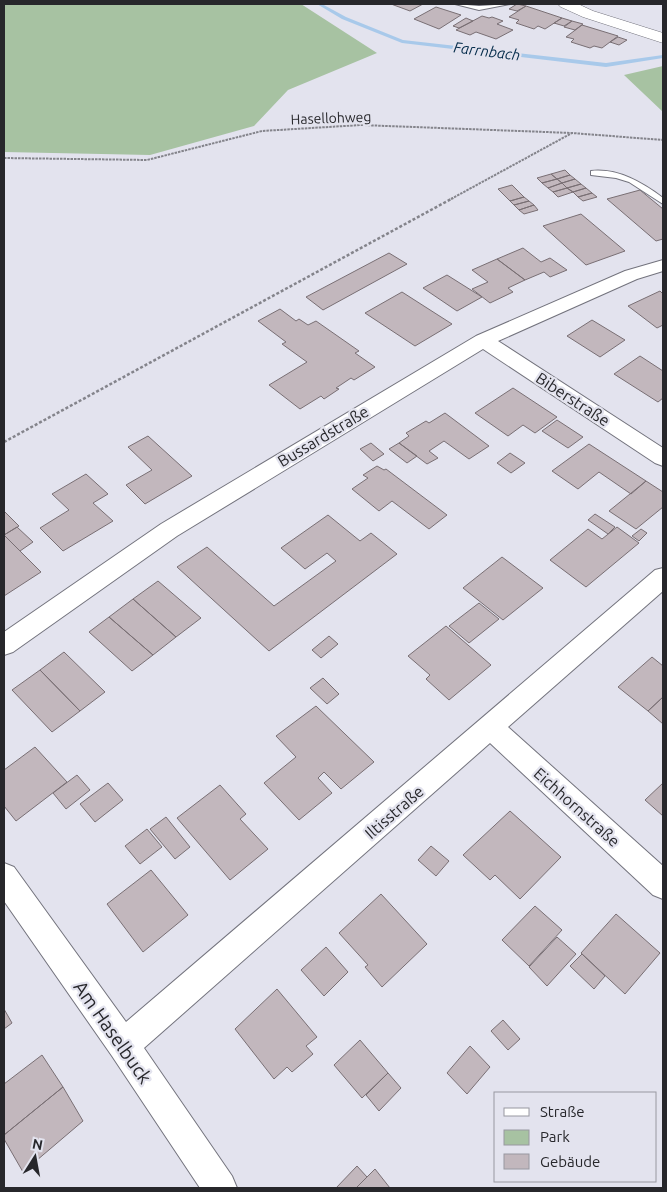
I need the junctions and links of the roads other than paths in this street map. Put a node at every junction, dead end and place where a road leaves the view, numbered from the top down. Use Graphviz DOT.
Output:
graph roads {
  1 [pos="458,4"];
  2 [pos="507,4"];
  3 [pos="566,4"];
  4 [pos="663,38"];
  5 [pos="594,173"];
  6 [pos="663,202"];
  7 [pos="663,265"];
  8 [pos="483,340"];
  9 [pos="663,458"];
  10 [pos="663,577"];
  11 [pos="4,645"];
  12 [pos="490,728"];
  13 [pos="4,876"];
  14 [pos="663,885"];
  15 [pos="123,1045"];
  16 [pos="220,1188"];
  1 -- 2 [label="lane"];
  3 -- 4 [label="street"];
  5 -- 6 [label="lane"];
  7 -- 8 [label="street, Bussardstraße"];
  8 -- 9 [label="street, Biberstraße"];
  8 -- 11 [label="street, Bussardstraße"];
  10 -- 12 [label="street, Iltisstraße"];
  12 -- 14 [label="street, Eichhornstraße"];
  12 -- 15 [label="street, Iltisstraße"];
  13 -- 15 [label="street, Am Haselbuck"];
  15 -- 16 [label="street, Am Haselbuck"];
}
